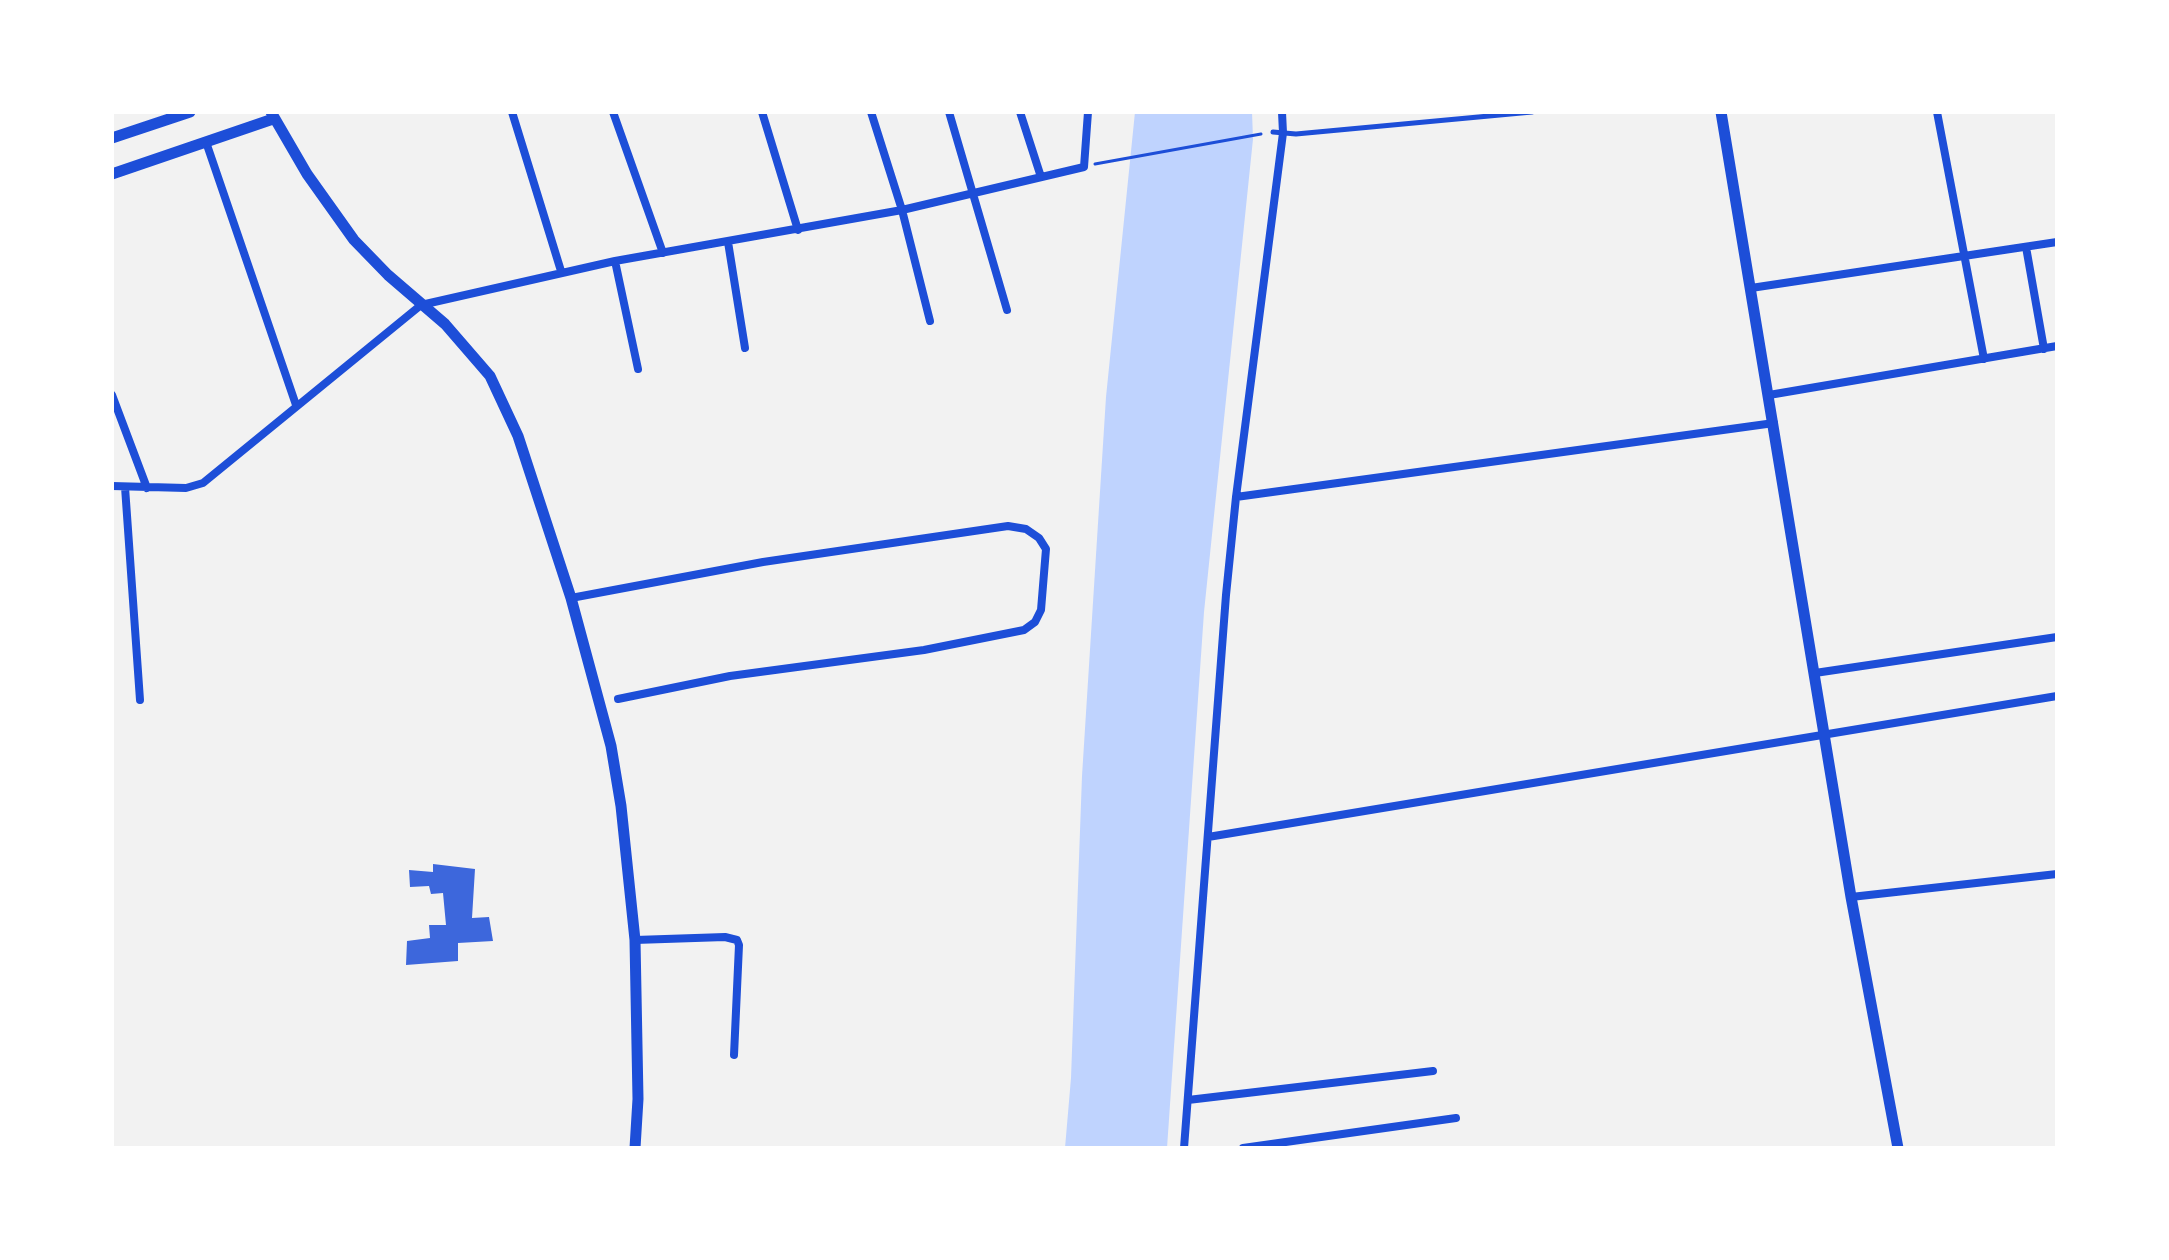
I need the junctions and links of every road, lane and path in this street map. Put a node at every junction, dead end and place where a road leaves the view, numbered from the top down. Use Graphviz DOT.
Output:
graph roads {
  1 [pos="190,112"];
  2 [pos="512,112"];
  3 [pos="613,112"];
  4 [pos="762,112"];
  5 [pos="871,112"];
  6 [pos="949,112"];
  7 [pos="1020,112"];
  8 [pos="1088,112"];
  9 [pos="1282,112"];
  10 [pos="1532,112"];
  11 [pos="1721,112"];
  12 [pos="1937,112"];
  13 [pos="274,114"];
  14 [pos="1273,132"];
  15 [pos="1283,133"];
  16 [pos="112,138"];
  17 [pos="206,142"];
  18 [pos="1088,166"];
  19 [pos="112,174"];
  20 [pos="1041,177"];
  21 [pos="974,194"];
  22 [pos="902,210"];
  23 [pos="798,230"];
  24 [pos="728,242"];
  25 [pos="2057,242"];
  26 [pos="2026,247"];
  27 [pos="663,253"];
  28 [pos="1963,257"];
  29 [pos="615,261"];
  30 [pos="561,271"];
  31 [pos="1751,288"];
  32 [pos="421,305"];
  33 [pos="1007,310"];
  34 [pos="930,321"];
  35 [pos="2057,346"];
  36 [pos="745,348"];
  37 [pos="2044,349"];
  38 [pos="1984,359"];
  39 [pos="638,369"];
  40 [pos="112,395"];
  41 [pos="1769,395"];
  42 [pos="296,405"];
  43 [pos="1774,423"];
  44 [pos="112,486"];
  45 [pos="125,487"];
  46 [pos="147,488"];
  47 [pos="1236,497"];
  48 [pos="571,598"];
  49 [pos="2057,637"];
  50 [pos="1815,673"];
  51 [pos="2057,696"];
  52 [pos="618,699"];
  53 [pos="140,700"];
  54 [pos="1825,736"];
  55 [pos="1208,837"];
  56 [pos="2057,874"];
  57 [pos="1851,897"];
  58 [pos="635,940"];
  59 [pos="734,1055"];
  60 [pos="1433,1071"];
  61 [pos="1188,1100"];
  62 [pos="1456,1118"];
  63 [pos="635,1148"];
  64 [pos="1184,1148"];
  65 [pos="1243,1148"];
  66 [pos="1898,1148"];
  1 -- 16 [label="street"];
  2 -- 30 [label="street"];
  3 -- 27 [label="street"];
  4 -- 23 [label="street"];
  5 -- 22 [label="street"];
  6 -- 21 [label="street"];
  7 -- 20 [label="street"];
  8 -- 18 [label="street"];
  9 -- 15 [label="street"];
  10 -- 15 [label="lane"];
  11 -- 31 [label="street"];
  12 -- 28 [label="street"];
  13 -- 17 [label="street"];
  13 -- 32 [label="street"];
  14 -- 15 [label="lane"];
  14 -- 18 [label="path"];
  15 -- 47 [label="street"];
  17 -- 19 [label="street"];
  17 -- 42 [label="street"];
  18 -- 20 [label="street"];
  20 -- 21 [label="street"];
  21 -- 22 [label="street"];
  21 -- 33 [label="street"];
  22 -- 23 [label="street"];
  22 -- 34 [label="street"];
  23 -- 24 [label="street"];
  24 -- 27 [label="street"];
  24 -- 36 [label="street"];
  25 -- 26 [label="street"];
  26 -- 28 [label="street"];
  26 -- 37 [label="street"];
  27 -- 29 [label="street"];
  28 -- 31 [label="street"];
  28 -- 38 [label="street"];
  29 -- 30 [label="street"];
  29 -- 39 [label="street"];
  30 -- 32 [label="street"];
  31 -- 41 [label="street"];
  32 -- 42 [label="street"];
  32 -- 48 [label="street"];
  35 -- 37 [label="street"];
  37 -- 38 [label="street"];
  38 -- 41 [label="street"];
  40 -- 46 [label="street"];
  41 -- 43 [label="street"];
  42 -- 46 [label="street"];
  43 -- 47 [label="street"];
  43 -- 50 [label="street"];
  44 -- 45 [label="street"];
  45 -- 46 [label="street"];
  45 -- 53 [label="street"];
  47 -- 55 [label="street"];
  48 -- 52 [label="street"];
  48 -- 58 [label="street"];
  49 -- 50 [label="street"];
  50 -- 54 [label="street"];
  51 -- 54 [label="street"];
  54 -- 55 [label="street"];
  54 -- 57 [label="street"];
  55 -- 61 [label="street"];
  56 -- 57 [label="street"];
  57 -- 66 [label="street"];
  58 -- 59 [label="street"];
  58 -- 63 [label="street"];
  60 -- 61 [label="street"];
  61 -- 64 [label="street"];
  62 -- 65 [label="street"];
}
